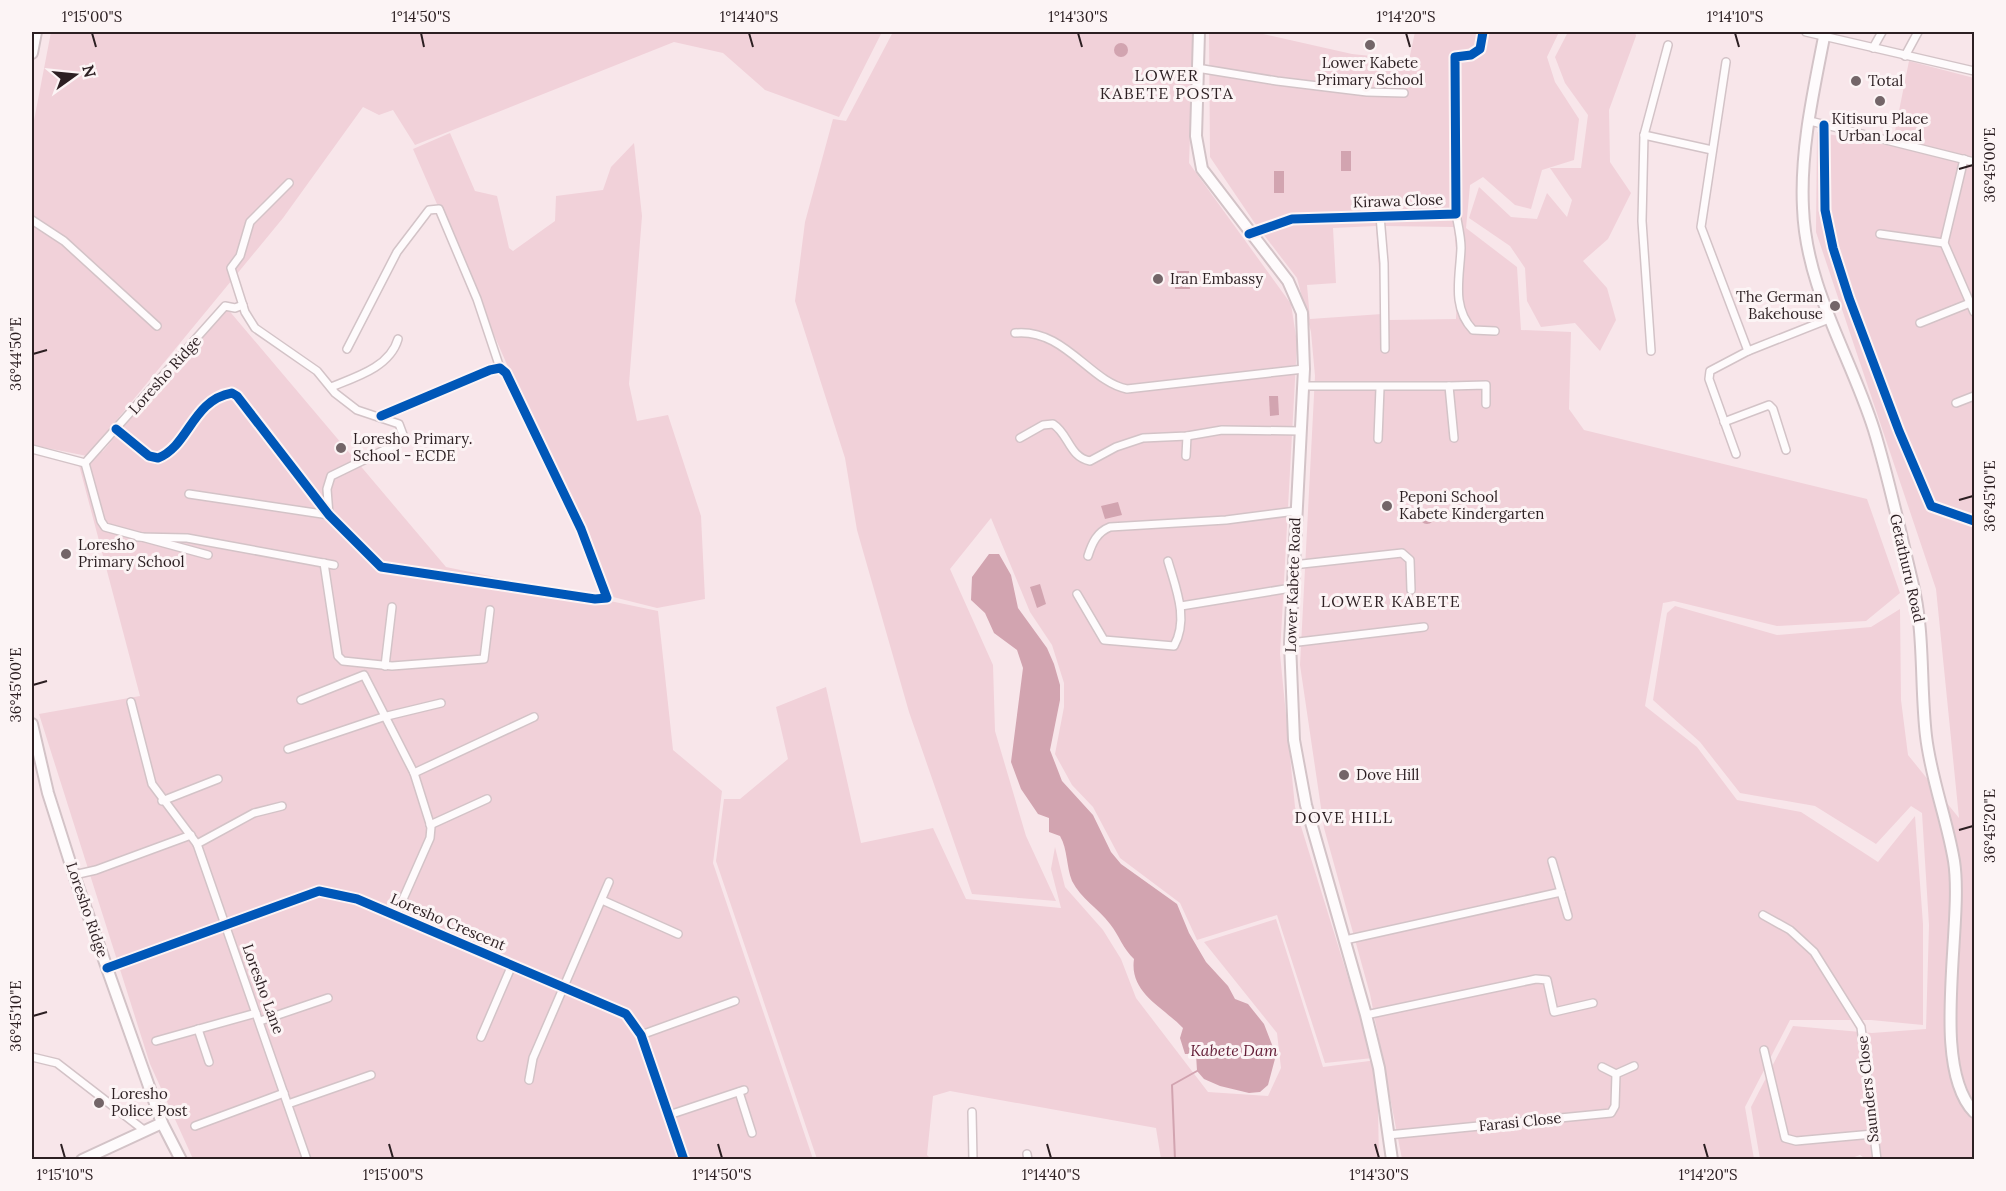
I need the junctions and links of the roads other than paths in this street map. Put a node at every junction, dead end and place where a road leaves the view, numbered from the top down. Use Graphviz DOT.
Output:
graph roads {
  1 [pos="36,32"];
  2 [pos="1200,32"];
  3 [pos="1483,32"];
  4 [pos="1806,32"];
  5 [pos="1882,32"];
  6 [pos="1918,32"];
  7 [pos="1825,34"];
  8 [pos="1840,35"];
  9 [pos="1668,45"];
  10 [pos="1873,48"];
  11 [pos="32,53"];
  12 [pos="1905,56"];
  13 [pos="1726,62"];
  14 [pos="1197,68"];
  15 [pos="1974,71"];
  16 [pos="1404,93"];
  17 [pos="1810,121"];
  18 [pos="1824,125"];
  19 [pos="1644,135"];
  20 [pos="1712,150"];
  21 [pos="1964,159"];
  22 [pos="1974,162"];
  23 [pos="290,183"];
  24 [pos="1456,214"];
  25 [pos="1380,216"];
  26 [pos="32,220"];
  27 [pos="1249,234"];
  28 [pos="1880,234"];
  29 [pos="1944,243"];
  30 [pos="1970,303"];
  31 [pos="243,305"];
  32 [pos="1974,312"];
  33 [pos="1829,319"];
  34 [pos="1920,323"];
  35 [pos="157,326"];
  36 [pos="1495,332"];
  37 [pos="1016,333"];
  38 [pos="398,339"];
  39 [pos="347,349"];
  40 [pos="1384,349"];
  41 [pos="1651,351"];
  42 [pos="1748,351"];
  43 [pos="501,368"];
  44 [pos="1304,369"];
  45 [pos="1303,386"];
  46 [pos="1449,386"];
  47 [pos="331,387"];
  48 [pos="1380,387"];
  49 [pos="1974,396"];
  50 [pos="1956,403"];
  51 [pos="1486,404"];
  52 [pos="381,416"];
  53 [pos="1724,422"];
  54 [pos="116,429"];
  55 [pos="1301,431"];
  56 [pos="1187,436"];
  57 [pos="1020,438"];
  58 [pos="1454,438"];
  59 [pos="1378,439"];
  60 [pos="32,449"];
  61 [pos="1786,450"];
  62 [pos="1736,454"];
  63 [pos="1186,456"];
  64 [pos="85,463"];
  65 [pos="189,494"];
  66 [pos="1296,511"];
  67 [pos="328,515"];
  68 [pos="1974,521"];
  69 [pos="138,537"];
  70 [pos="208,555"];
  71 [pos="1088,556"];
  72 [pos="1168,561"];
  73 [pos="324,563"];
  74 [pos="334,565"];
  75 [pos="1293,565"];
  76 [pos="1291,588"];
  77 [pos="1412,590"];
  78 [pos="1077,594"];
  79 [pos="1181,606"];
  80 [pos="392,607"];
  81 [pos="490,610"];
  82 [pos="1424,627"];
  83 [pos="1290,643"];
  84 [pos="386,666"];
  85 [pos="301,700"];
  86 [pos="131,702"];
  87 [pos="441,703"];
  88 [pos="383,717"];
  89 [pos="534,717"];
  90 [pos="32,724"];
  91 [pos="288,749"];
  92 [pos="414,773"];
  93 [pos="218,779"];
  94 [pos="488,799"];
  95 [pos="162,801"];
  96 [pos="282,806"];
  97 [pos="430,825"];
  98 [pos="191,835"];
  99 [pos="197,844"];
  100 [pos="1552,861"];
  101 [pos="74,875"];
  102 [pos="609,882"];
  103 [pos="1561,892"];
  104 [pos="602,900"];
  105 [pos="396,915"];
  106 [pos="1763,915"];
  107 [pos="1568,916"];
  108 [pos="224,925"];
  109 [pos="678,934"];
  110 [pos="1345,940"];
  111 [pos="512,965"];
  112 [pos="107,968"];
  113 [pos="563,986"];
  114 [pos="328,998"];
  115 [pos="735,1000"];
  116 [pos="1593,1003"];
  117 [pos="256,1013"];
  118 [pos="1366,1015"];
  119 [pos="260,1022"];
  120 [pos="198,1029"];
  121 [pos="641,1035"];
  122 [pos="481,1037"];
  123 [pos="156,1041"];
  124 [pos="1764,1050"];
  125 [pos="32,1057"];
  126 [pos="209,1062"];
  127 [pos="1634,1065"];
  128 [pos="1602,1067"];
  129 [pos="1616,1074"];
  130 [pos="371,1075"];
  131 [pos="529,1080"];
  132 [pos="284,1093"];
  133 [pos="288,1104"];
  134 [pos="972,1112"];
  135 [pos="1974,1112"];
  136 [pos="669,1115"];
  137 [pos="162,1123"];
  138 [pos="195,1126"];
  139 [pos="145,1131"];
  140 [pos="752,1133"];
  141 [pos="1873,1134"];
  142 [pos="1388,1135"];
  143 [pos="82,1160"];
  144 [pos="181,1160"];
  145 [pos="307,1160"];
  146 [pos="684,1160"];
  147 [pos="973,1160"];
  148 [pos="1392,1160"];
  149 [pos="1877,1160"];
  1 -- 11 [label="main road"];
  2 -- 14 [label="main road, Lower Kabete Road"];
  3 -- 24 [label="street, Kirawa Close"];
  4 -- 7 [label="street"];
  5 -- 10 [label="street"];
  6 -- 12 [label="street"];
  7 -- 8 [label="street"];
  7 -- 17 [label="main road, Getathuru Road"];
  8 -- 10 [label="street"];
  9 -- 19 [label="street"];
  10 -- 12 [label="street"];
  12 -- 15 [label="street"];
  13 -- 20 [label="street"];
  14 -- 16 [label="street"];
  14 -- 27 [label="main road, Lower Kabete Road"];
  17 -- 18 [label="street"];
  17 -- 33 [label="main road, Getathuru Road"];
  18 -- 21 [label="street"];
  18 -- 68 [label="street"];
  19 -- 20 [label="street"];
  19 -- 41 [label="street"];
  20 -- 42 [label="street"];
  21 -- 22 [label="street"];
  21 -- 29 [label="street"];
  23 -- 31 [label="street"];
  24 -- 25 [label="street, Kirawa Close"];
  24 -- 36 [label="street"];
  25 -- 27 [label="street, Kirawa Close"];
  25 -- 40 [label="street"];
  26 -- 35 [label="street"];
  27 -- 44 [label="main road, Lower Kabete Road"];
  28 -- 29 [label="street"];
  29 -- 30 [label="street"];
  30 -- 32 [label="street"];
  30 -- 34 [label="street"];
  31 -- 47 [label="street"];
  31 -- 54 [label="street, Loresho Ridge"];
  33 -- 42 [label="street"];
  33 -- 135 [label="main road, Getathuru Road"];
  37 -- 44 [label="street"];
  38 -- 47 [label="street"];
  39 -- 43 [label="street"];
  42 -- 53 [label="street"];
  43 -- 52 [label="street"];
  43 -- 67 [label="street"];
  44 -- 45 [label="main road, Lower Kabete Road"];
  45 -- 48 [label="street"];
  45 -- 55 [label="main road, Lower Kabete Road"];
  46 -- 48 [label="street"];
  46 -- 51 [label="street"];
  46 -- 58 [label="street"];
  47 -- 52 [label="street"];
  48 -- 59 [label="street"];
  49 -- 50 [label="street"];
  52 -- 67 [label="street"];
  53 -- 61 [label="street"];
  53 -- 62 [label="street"];
  54 -- 64 [label="street, Loresho Ridge"];
  54 -- 67 [label="street"];
  55 -- 56 [label="street"];
  55 -- 66 [label="main road, Lower Kabete Road"];
  56 -- 57 [label="street"];
  56 -- 63 [label="street"];
  60 -- 64 [label="street"];
  64 -- 69 [label="street"];
  65 -- 67 [label="street"];
  66 -- 71 [label="street"];
  66 -- 75 [label="main road, Lower Kabete Road"];
  69 -- 70 [label="street"];
  69 -- 73 [label="street"];
  72 -- 79 [label="street"];
  73 -- 74 [label="street"];
  73 -- 84 [label="street"];
  75 -- 76 [label="main road, Lower Kabete Road"];
  75 -- 77 [label="street"];
  76 -- 79 [label="street"];
  76 -- 83 [label="main road, Lower Kabete Road"];
  78 -- 79 [label="street"];
  80 -- 84 [label="street"];
  81 -- 84 [label="street"];
  82 -- 83 [label="street"];
  83 -- 110 [label="main road, Lower Kabete Road"];
  85 -- 88 [label="street"];
  86 -- 95 [label="street, Loresho Lane"];
  87 -- 88 [label="street"];
  88 -- 91 [label="street"];
  88 -- 92 [label="street"];
  89 -- 92 [label="street"];
  90 -- 101 [label="main road, Loresho Ridge"];
  92 -- 97 [label="street"];
  93 -- 95 [label="street"];
  94 -- 97 [label="street"];
  95 -- 98 [label="street, Loresho Lane"];
  96 -- 99 [label="street"];
  97 -- 105 [label="street"];
  98 -- 99 [label="street, Loresho Lane"];
  98 -- 101 [label="street"];
  99 -- 108 [label="street, Loresho Lane"];
  100 -- 103 [label="street"];
  101 -- 112 [label="main road, Loresho Ridge"];
  102 -- 104 [label="street"];
  103 -- 107 [label="street"];
  103 -- 110 [label="street"];
  104 -- 109 [label="street"];
  104 -- 113 [label="street"];
  105 -- 108 [label="street, Loresho Crescent"];
  105 -- 111 [label="street, Loresho Crescent"];
  106 -- 141 [label="street, Saunders Close"];
  108 -- 112 [label="street, Loresho Crescent"];
  108 -- 117 [label="street, Loresho Lane"];
  110 -- 118 [label="main road, Lower Kabete Road"];
  111 -- 113 [label="street, Loresho Crescent"];
  111 -- 122 [label="street"];
  112 -- 137 [label="main road, Loresho Ridge"];
  113 -- 121 [label="street, Loresho Crescent"];
  113 -- 131 [label="street"];
  114 -- 119 [label="street"];
  115 -- 121 [label="street"];
  116 -- 118 [label="street"];
  117 -- 119 [label="street, Loresho Lane"];
  117 -- 120 [label="street"];
  118 -- 142 [label="main road, Lower Kabete Road"];
  119 -- 132 [label="street, Loresho Lane"];
  120 -- 123 [label="street"];
  120 -- 126 [label="street"];
  121 -- 136 [label="street, Loresho Crescent"];
  124 -- 141 [label="street"];
  125 -- 139 [label="street"];
  127 -- 129 [label="street"];
  128 -- 129 [label="street"];
  129 -- 142 [label="street, Farasi Close"];
  130 -- 133 [label="street"];
  132 -- 133 [label="street, Loresho Lane"];
  132 -- 138 [label="street"];
  133 -- 145 [label="street, Loresho Lane"];
  134 -- 147 [label="street"];
  136 -- 140 [label="street"];
  136 -- 146 [label="street, Loresho Crescent"];
  137 -- 139 [label="main road"];
  137 -- 144 [label="main road, Loresho Ridge"];
  139 -- 143 [label="main road"];
  141 -- 149 [label="street, Saunders Close"];
  142 -- 148 [label="main road, Lower Kabete Road"];
}
